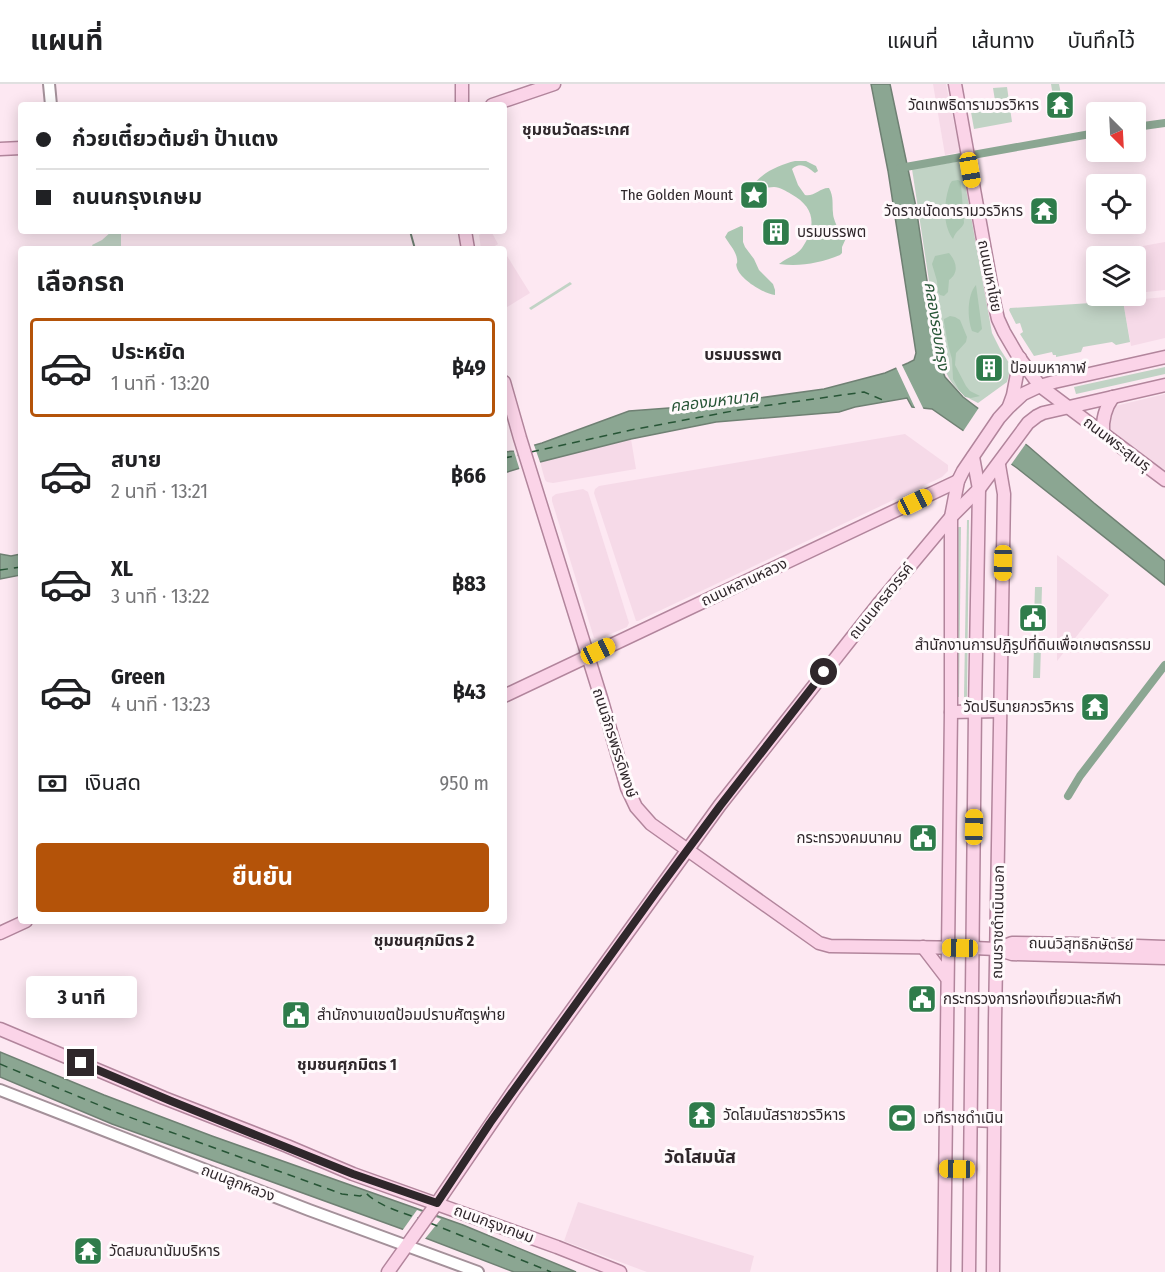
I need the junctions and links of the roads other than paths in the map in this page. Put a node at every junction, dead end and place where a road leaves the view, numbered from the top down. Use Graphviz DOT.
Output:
graph roads {
  1 [pos="49,84"];
  2 [pos="462,84"];
  3 [pos="554,84"];
  4 [pos="955,84"];
  5 [pos="51,102"];
  6 [pos="462,102"];
  7 [pos="501,102"];
  8 [pos="18,148"];
  9 [pos="0,149"];
  10 [pos="1165,357"];
  11 [pos="1020,358"];
  12 [pos="1165,385"];
  13 [pos="1040,386"];
  14 [pos="507,392"];
  15 [pos="1113,397"];
  16 [pos="1009,407"];
  17 [pos="1068,407"];
  18 [pos="1103,433"];
  19 [pos="976,452"];
  20 [pos="1000,463"];
  21 [pos="1165,480"];
  22 [pos="958,481"];
  23 [pos="980,489"];
  24 [pos="951,517"];
  25 [pos="932,540"];
  26 [pos="951,545"];
  27 [pos="588,656"];
  28 [pos="507,695"];
  29 [pos="975,711"];
  30 [pos="1000,711"];
  31 [pos="951,712"];
  32 [pos="688,849"];
  33 [pos="20,924"];
  34 [pos="0,933"];
  35 [pos="922,947"];
  36 [pos="1165,947"];
  37 [pos="947,948"];
  38 [pos="973,948"];
  39 [pos="997,950"];
  40 [pos="1165,958"];
  41 [pos="946,977"];
  42 [pos="0,1029"];
  43 [pos="0,1090"];
  44 [pos="970,1120"];
  45 [pos="994,1121"];
  46 [pos="945,1169"];
  47 [pos="970,1169"];
  48 [pos="435,1206"];
  49 [pos="409,1242"];
  50 [pos="388,1272"];
  51 [pos="478,1272"];
  52 [pos="620,1272"];
  53 [pos="944,1272"];
  54 [pos="969,1272"];
  55 [pos="993,1272"];
  1 -- 5 [label="street"];
  2 -- 6 [label="main road"];
  3 -- 7 [label="main road"];
  4 -- 11 [label="main road, ถนนมหาไชย"];
  8 -- 9 [label="main road"];
  10 -- 13 [label="main road"];
  11 -- 13 [label="main road, ถนนมหาไชย"];
  11 -- 16 [label="main road"];
  12 -- 15 [label="main road, ถนนนครสวรรค์"];
  13 -- 16 [label="main road"];
  13 -- 17 [label="main road, ถนนพระสุเมรุ"];
  14 -- 27 [label="main road, ถนนจักรพรรดิพงษ์"];
  15 -- 17 [label="main road, ถนนนครสวรรค์"];
  15 -- 18 [label="main road"];
  16 -- 19 [label="main road"];
  17 -- 18 [label="main road, ถนนพระสุเมรุ"];
  17 -- 20 [label="main road, ถนนนครสวรรค์"];
  18 -- 21 [label="main road, ถนนพระสุเมรุ"];
  19 -- 20 [label="main road"];
  19 -- 22 [label="main road"];
  19 -- 23 [label="main road, ถนนราชดำเนินนอก"];
  20 -- 23 [label="main road, ถนนนครสวรรค์"];
  20 -- 30 [label="main road, ถนนราชดำเนินนอก"];
  22 -- 24 [label="main road"];
  22 -- 27 [label="main road, ถนนหลานหลวง"];
  23 -- 24 [label="main road, ถนนนครสวรรค์"];
  23 -- 29 [label="main road, ถนนราชดำเนินนอก"];
  24 -- 25 [label="main road, ถนนนครสวรรค์"];
  24 -- 26 [label="main road"];
  25 -- 26 [label="main road"];
  25 -- 32 [label="main road, ถนนนครสวรรค์"];
  26 -- 31 [label="main road"];
  27 -- 28 [label="main road, ถนนหลานหลวง"];
  27 -- 32 [label="main road, ถนนจักรพรรดิพงษ์"];
  29 -- 30 [label="main road"];
  29 -- 31 [label="main road"];
  29 -- 38 [label="main road, ถนนราชดำเนินนอก"];
  30 -- 39 [label="main road, ถนนราชดำเนินนอก"];
  31 -- 37 [label="main road"];
  32 -- 35 [label="main road, ถนนจักรพรรดิพงษ์"];
  32 -- 48 [label="main road, ถนนนครสวรรค์"];
  33 -- 34 [label="main road"];
  35 -- 37 [label="main road, ถนนจักรพรรดิพงษ์"];
  35 -- 41 [label="main road"];
  36 -- 39 [label="main road, ถนนวิสุทธิกษัตริย์"];
  37 -- 38 [label="main road, ถนนจักรพรรดิพงษ์"];
  37 -- 41 [label="main road"];
  38 -- 39 [label="main road, ถนนวิสุทธิกษัตริย์"];
  38 -- 44 [label="main road, ถนนราชดำเนินนอก"];
  39 -- 40 [label="main road, ถนนวิสุทธิกษัตริย์"];
  39 -- 45 [label="main road, ถนนราชดำเนินนอก"];
  41 -- 46 [label="main road"];
  42 -- 48 [label="main road, ถนนกรุงเกษม"];
  43 -- 49 [label="street, ถนนลูกหลวง"];
  44 -- 45 [label="main road"];
  44 -- 47 [label="main road, ถนนราชดำเนินนอก"];
  45 -- 55 [label="main road, ถนนราชดำเนินนอก"];
  46 -- 47 [label="main road"];
  46 -- 53 [label="main road"];
  47 -- 54 [label="main road, ถนนราชดำเนินนอก"];
  48 -- 49 [label="main road, ถนนนครสวรรค์"];
  48 -- 52 [label="main road, ถนนกรุงเกษม"];
  49 -- 50 [label="main road, ถนนนครสวรรค์"];
  49 -- 51 [label="street, ถนนลูกหลวง"];
}
